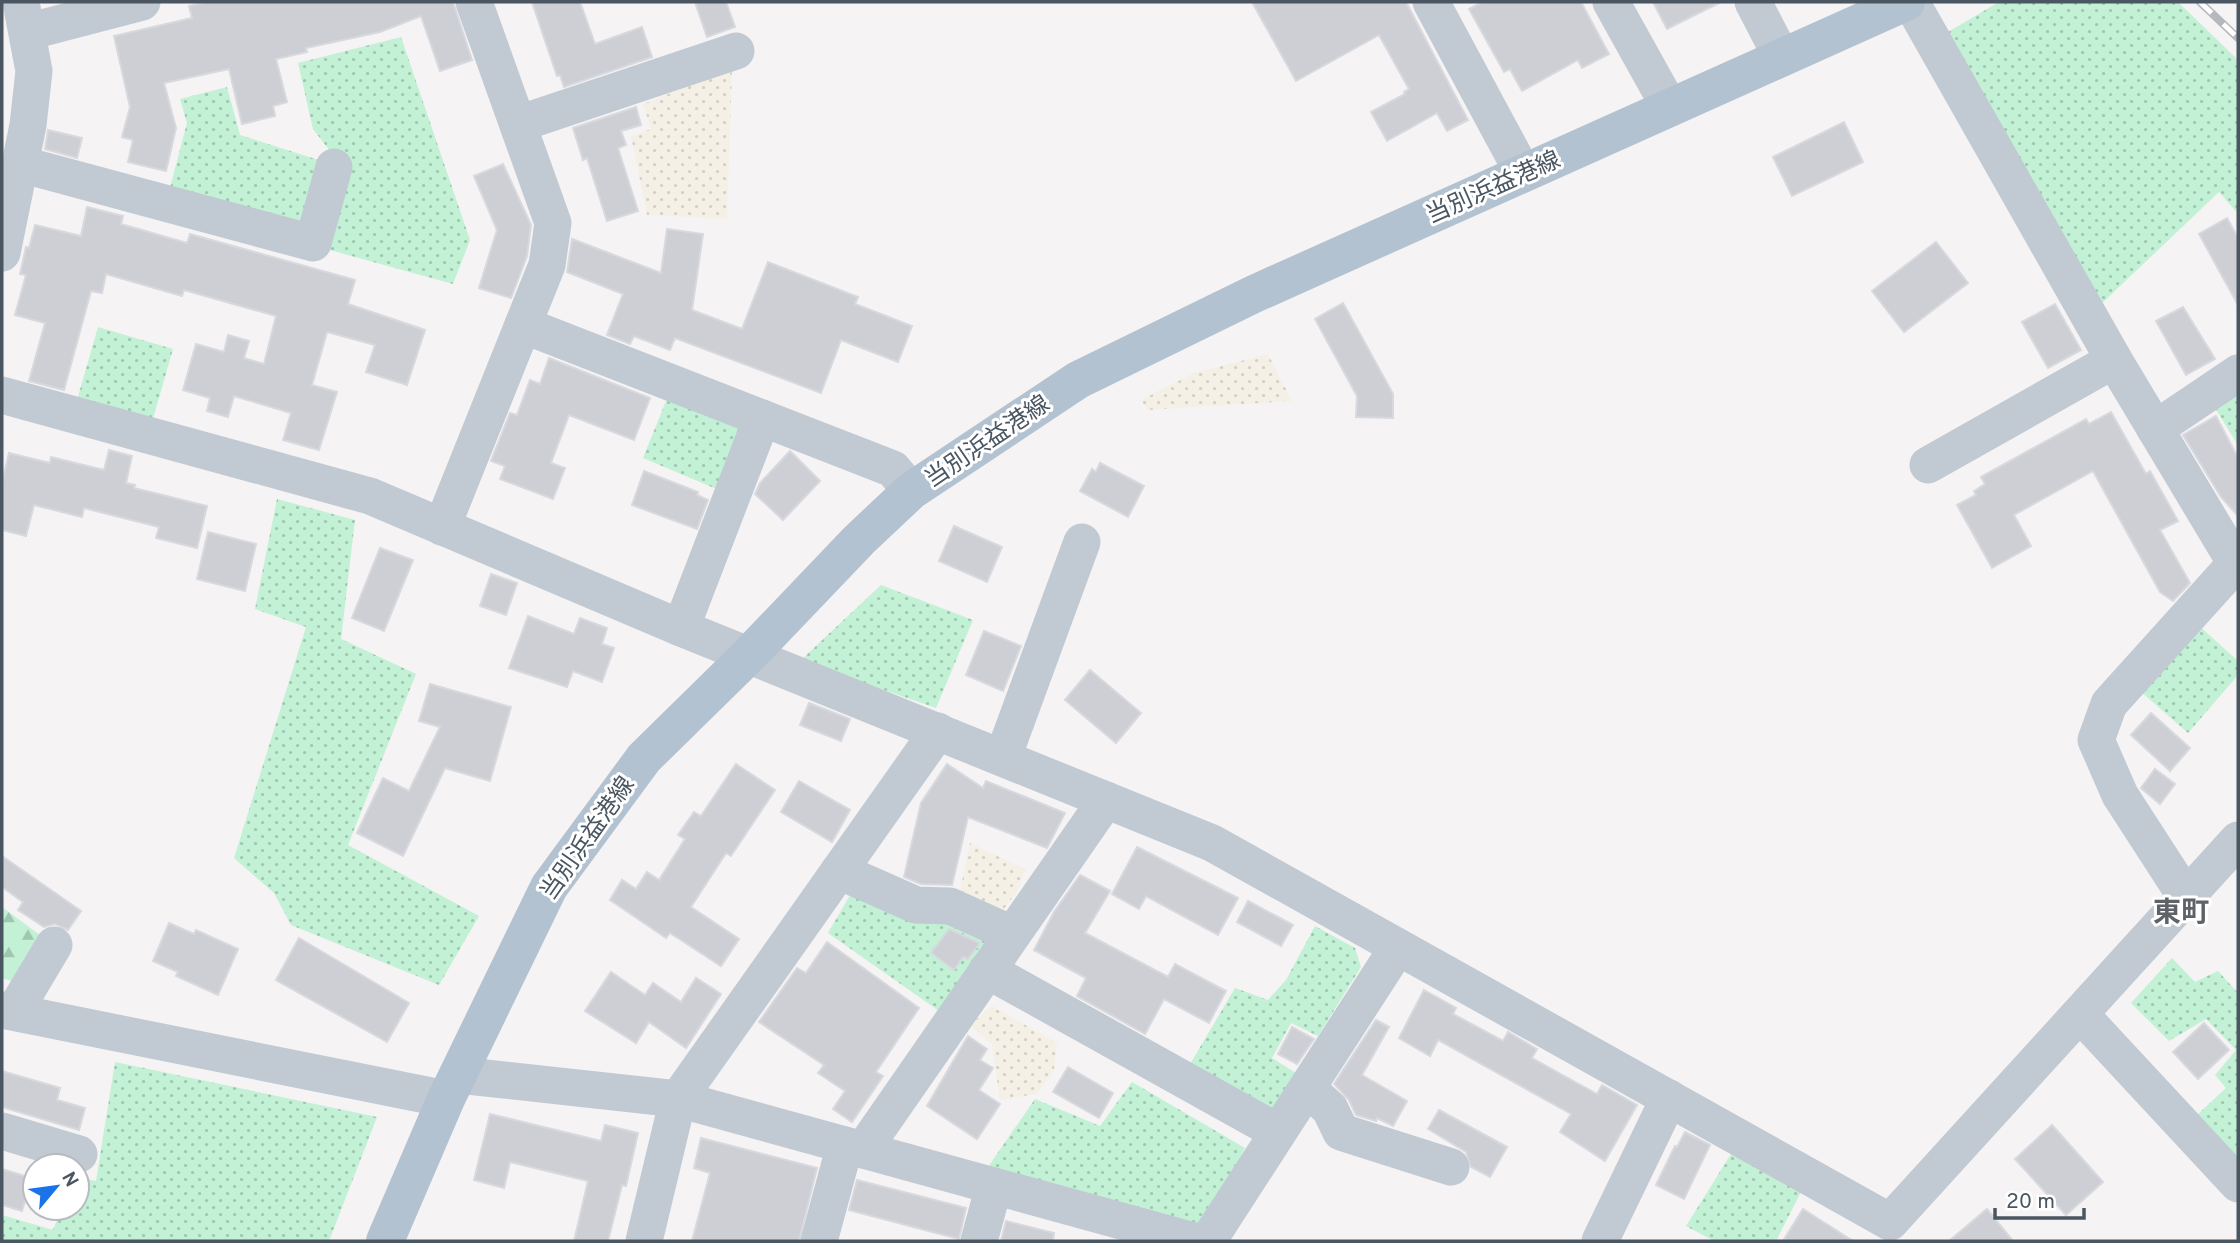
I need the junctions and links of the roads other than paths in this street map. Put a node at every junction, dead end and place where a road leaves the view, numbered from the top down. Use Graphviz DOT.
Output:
graph roads {
  1 [pos="142,2"];
  2 [pos="474,2"];
  3 [pos="1432,2"];
  4 [pos="1611,2"];
  5 [pos="1753,2"];
  6 [pos="1908,2"];
  7 [pos="24,17"];
  8 [pos="736,51"];
  9 [pos="1782,58"];
  10 [pos="1670,108"];
  11 [pos="518,124"];
  12 [pos="20,164"];
  13 [pos="334,167"];
  14 [pos="1523,173"];
  15 [pos="2,253"];
  16 [pos="523,325"];
  17 [pos="2114,360"];
  18 [pos="2238,373"];
  19 [pos="2,396"];
  20 [pos="762,418"];
  21 [pos="2155,429"];
  22 [pos="1928,465"];
  23 [pos="911,491"];
  24 [pos="442,527"];
  25 [pos="1082,542"];
  26 [pos="2237,564"];
  27 [pos="681,628"];
  28 [pos="750,654"];
  29 [pos="938,731"];
  30 [pos="1003,757"];
  31 [pos="1106,800"];
  32 [pos="2238,840"];
  33 [pos="839,871"];
  34 [pos="2186,897"];
  35 [pos="1012,934"];
  36 [pos="54,945"];
  37 [pos="1398,947"];
  38 [pos="988,970"];
  39 [pos="8,1011"];
  40 [pos="2080,1014"];
  41 [pos="452,1087"];
  42 [pos="1307,1088"];
  43 [pos="1669,1098"];
  44 [pos="678,1100"];
  45 [pos="2,1131"];
  46 [pos="1278,1132"];
  47 [pos="854,1148"];
  48 [pos="72,1152"];
  49 [pos="1451,1167"];
  50 [pos="2238,1184"];
  51 [pos="994,1186"];
  52 [pos="1877,1229"];
  53 [pos="385,1241"];
  54 [pos="644,1241"];
  55 [pos="819,1241"];
  56 [pos="979,1241"];
  57 [pos="1194,1241"];
  58 [pos="1208,1241"];
  59 [pos="1600,1241"];
  1 -- 7 [label="street"];
  2 -- 11 [label="street"];
  3 -- 14 [label="street"];
  4 -- 10 [label="street"];
  5 -- 9 [label="street"];
  6 -- 9 [label="main road, 当別浜益港線"];
  6 -- 17 [label="street"];
  7 -- 12 [label="street"];
  8 -- 11 [label="street"];
  9 -- 10 [label="main road, 当別浜益港線"];
  10 -- 14 [label="main road, 当別浜益港線"];
  11 -- 16 [label="street"];
  12 -- 13 [label="street"];
  12 -- 15 [label="street"];
  14 -- 23 [label="main road, 当別浜益港線"];
  16 -- 20 [label="street"];
  16 -- 24 [label="street"];
  17 -- 21 [label="street"];
  17 -- 22 [label="street"];
  18 -- 21 [label="street"];
  19 -- 24 [label="street"];
  20 -- 23 [label="street"];
  20 -- 27 [label="street"];
  21 -- 26 [label="street"];
  23 -- 28 [label="main road, 当別浜益港線"];
  24 -- 27 [label="street"];
  25 -- 30 [label="street"];
  26 -- 34 [label="street"];
  27 -- 28 [label="street"];
  28 -- 29 [label="street"];
  28 -- 41 [label="main road, 当別浜益港線"];
  29 -- 30 [label="street"];
  29 -- 33 [label="street"];
  30 -- 31 [label="street"];
  31 -- 35 [label="street"];
  31 -- 37 [label="street"];
  32 -- 34 [label="street"];
  33 -- 35 [label="street"];
  33 -- 44 [label="street"];
  34 -- 40 [label="street"];
  35 -- 38 [label="street"];
  36 -- 39 [label="street"];
  37 -- 42 [label="street"];
  37 -- 43 [label="street"];
  38 -- 46 [label="street"];
  38 -- 47 [label="street"];
  39 -- 41 [label="street"];
  40 -- 50 [label="street"];
  40 -- 52 [label="street"];
  41 -- 44 [label="street"];
  41 -- 53 [label="main road, 当別浜益港線"];
  42 -- 46 [label="street"];
  42 -- 49 [label="street"];
  43 -- 52 [label="street"];
  43 -- 59 [label="street"];
  44 -- 47 [label="street"];
  44 -- 54 [label="street"];
  45 -- 48 [label="street"];
  46 -- 58 [label="street"];
  47 -- 51 [label="street"];
  47 -- 55 [label="street"];
  51 -- 56 [label="street"];
  51 -- 57 [label="street"];
}
